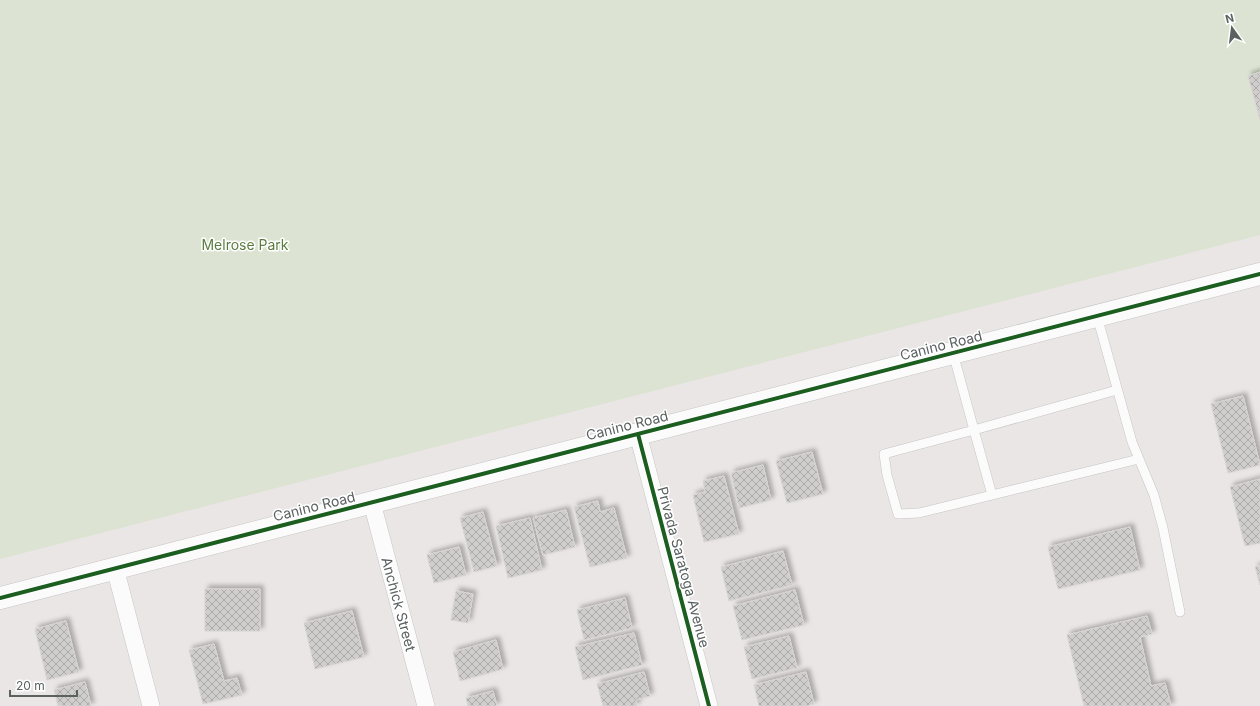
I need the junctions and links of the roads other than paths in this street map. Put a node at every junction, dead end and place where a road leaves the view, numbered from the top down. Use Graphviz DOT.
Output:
graph roads {
  1 [pos="1260,274"];
  2 [pos="1098,316"];
  3 [pos="953,353"];
  4 [pos="1118,390"];
  5 [pos="974,430"];
  6 [pos="638,434"];
  7 [pos="1139,459"];
  8 [pos="992,495"];
  9 [pos="372,503"];
  10 [pos="115,568"];
  11 [pos="0,598"];
  12 [pos="1180,612"];
  13 [pos="151,706"];
  14 [pos="426,706"];
  15 [pos="708,706"];
  1 -- 2 [label="street, Canino Road"];
  2 -- 3 [label="street, Canino Road"];
  2 -- 4 [label="lane"];
  3 -- 5 [label="lane"];
  3 -- 6 [label="street, Canino Road"];
  4 -- 5 [label="lane"];
  4 -- 7 [label="lane"];
  5 -- 8 [label="lane"];
  5 -- 8 [label="lane"];
  6 -- 9 [label="street, Canino Road"];
  6 -- 15 [label="street, Privada Saratoga Avenue"];
  7 -- 8 [label="lane"];
  7 -- 12 [label="lane"];
  9 -- 10 [label="street, Canino Road"];
  9 -- 14 [label="street, Anchick Street"];
  10 -- 11 [label="street, Canino Road"];
  10 -- 13 [label="street"];
}
